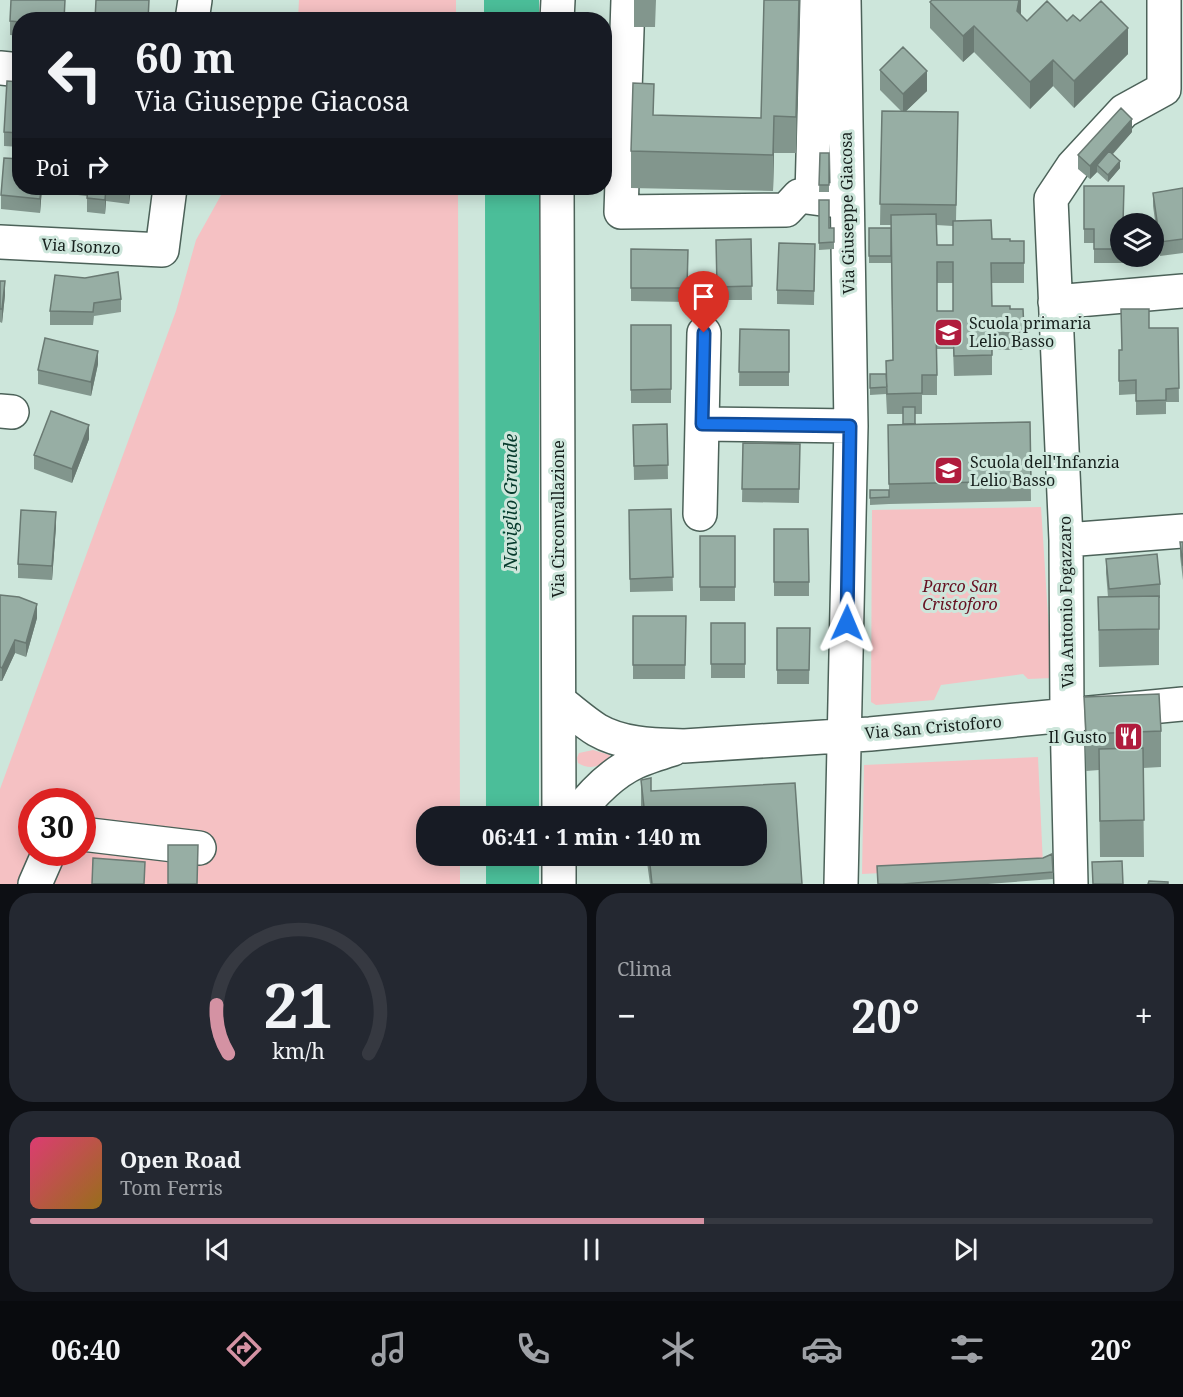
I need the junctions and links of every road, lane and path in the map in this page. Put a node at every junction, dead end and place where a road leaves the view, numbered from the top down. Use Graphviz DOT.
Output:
graph roads {
  1 [pos="628,0"];
  2 [pos="817,0"];
  3 [pos="844,0"];
  4 [pos="1164,0"];
  5 [pos="1171,74"];
  6 [pos="169,195"];
  7 [pos="557,195"];
  8 [pos="812,197"];
  9 [pos="847,198"];
  10 [pos="0,242"];
  11 [pos="1183,291"];
  12 [pos="1055,302"];
  13 [pos="704,333"];
  14 [pos="702,424"];
  15 [pos="850,426"];
  16 [pos="700,514"];
  17 [pos="1183,531"];
  18 [pos="1066,540"];
  19 [pos="560,702"];
  20 [pos="1183,704"];
  21 [pos="1067,714"];
  22 [pos="845,735"];
  23 [pos="684,746"];
  24 [pos="559,806"];
  25 [pos="584,806"];
  26 [pos="96,836"];
  27 [pos="199,848"];
  28 [pos="42,866"];
  29 [pos="559,866"];
  30 [pos="35,884"];
  31 [pos="559,884"];
  32 [pos="841,884"];
  33 [pos="1071,884"];
  1 -- 8 [label="street"];
  2 -- 8 [label="street"];
  3 -- 9 [label="street, Via Giuseppe Giacosa"];
  4 -- 5 [label="street, Via Antonio Fogazzaro"];
  5 -- 12 [label="street, Via Antonio Fogazzaro"];
  6 -- 10 [label="street, Via Isonzo"];
  7 -- 19 [label="street, Via Circonvallazione"];
  8 -- 9 [label="street"];
  9 -- 15 [label="street, Via Giuseppe Giacosa"];
  11 -- 12 [label="street"];
  12 -- 18 [label="street, Via Antonio Fogazzaro"];
  13 -- 14 [label="street"];
  14 -- 15 [label="street"];
  14 -- 16 [label="street"];
  15 -- 22 [label="street, Via Giuseppe Giacosa"];
  17 -- 18 [label="street"];
  18 -- 21 [label="street, Via Antonio Fogazzaro"];
  19 -- 23 [label="street"];
  19 -- 24 [label="street, Via Circonvallazione"];
  20 -- 21 [label="street, Via San Cristoforo"];
  21 -- 22 [label="street, Via San Cristoforo"];
  21 -- 33 [label="street, Via Antonio Fogazzaro"];
  22 -- 23 [label="street, Via San Cristoforo"];
  22 -- 32 [label="street, Via Giuseppe Giacosa"];
  23 -- 25 [label="street"];
  26 -- 27 [label="street"];
  28 -- 30 [label="street"];
  29 -- 31 [label="street"];
}
